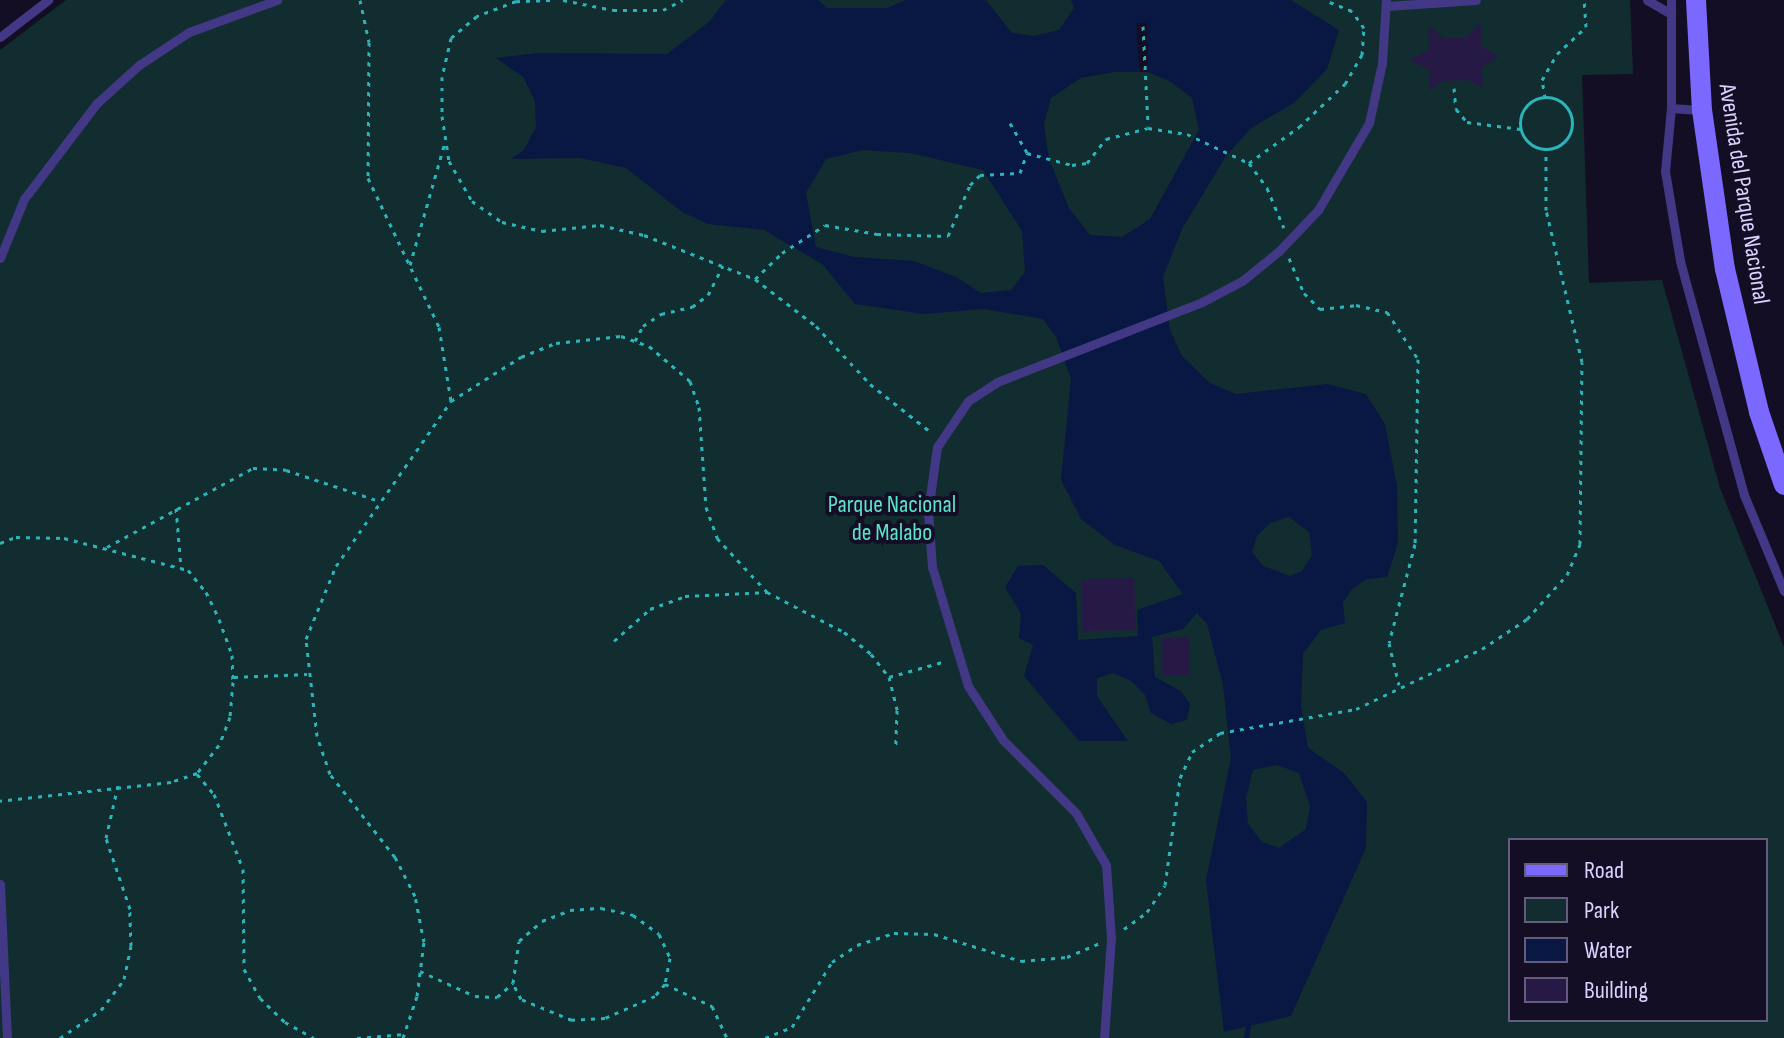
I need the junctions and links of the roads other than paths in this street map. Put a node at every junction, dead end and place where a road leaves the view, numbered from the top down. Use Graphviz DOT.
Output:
graph roads {
  1 [pos="48,0"];
  2 [pos="277,0"];
  3 [pos="1476,0"];
  4 [pos="1647,0"];
  5 [pos="1671,0"];
  6 [pos="1696,0"];
  7 [pos="1387,3"];
  8 [pos="1671,14"];
  9 [pos="0,37"];
  10 [pos="1671,108"];
  11 [pos="1702,110"];
  12 [pos="0,258"];
  13 [pos="1784,485"];
  14 [pos="1784,591"];
  15 [pos="0,884"];
  16 [pos="7,1038"];
  17 [pos="1104,1038"];
  1 -- 9 [label="lane"];
  2 -- 12 [label="lane"];
  3 -- 7 [label="lane"];
  4 -- 8 [label="lane"];
  5 -- 8 [label="lane"];
  6 -- 11 [label="street, Avenida del Parque Nacional"];
  7 -- 17 [label="lane"];
  8 -- 10 [label="lane"];
  10 -- 11 [label="lane"];
  10 -- 14 [label="lane"];
  11 -- 13 [label="street, Avenida del Parque Nacional"];
  15 -- 16 [label="lane"];
}
